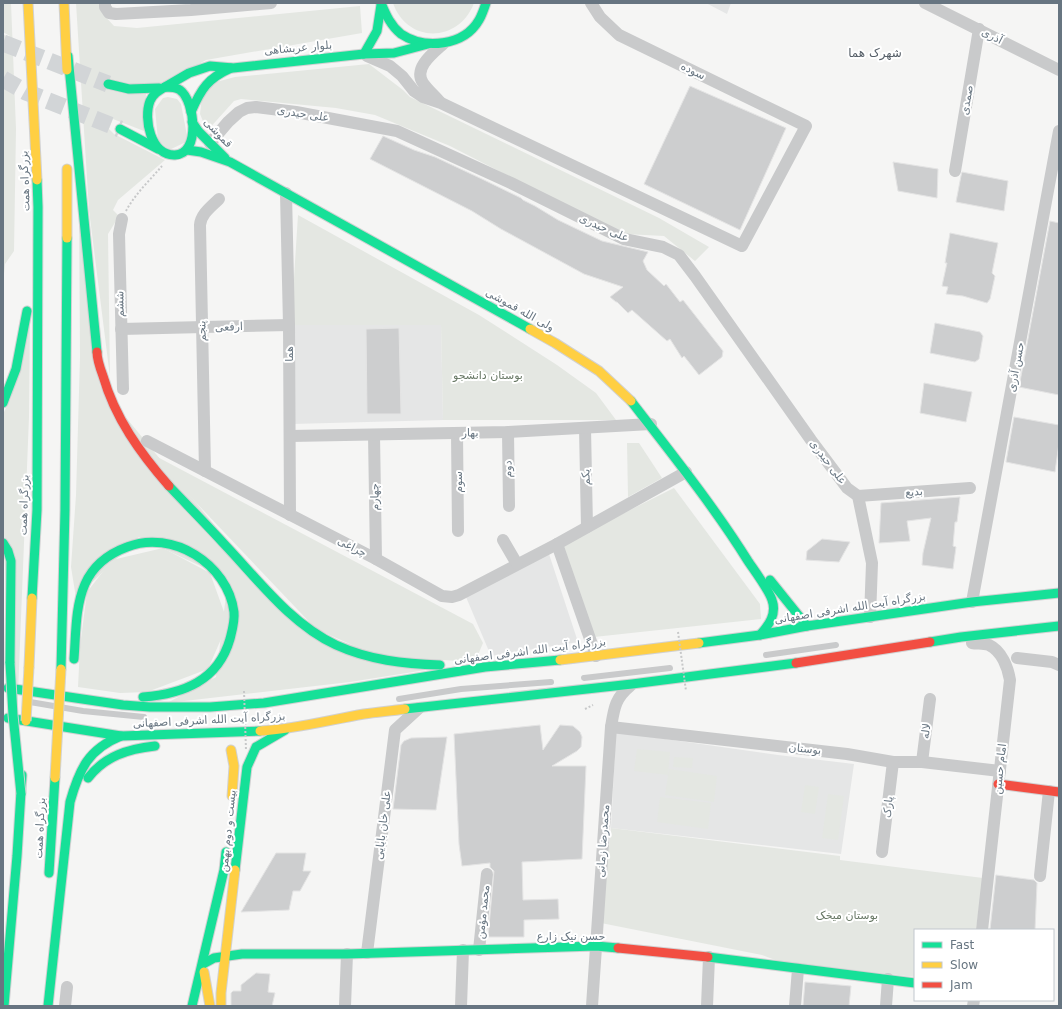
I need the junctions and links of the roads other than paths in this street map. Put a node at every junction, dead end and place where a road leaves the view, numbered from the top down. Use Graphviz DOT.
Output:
graph roads {
  1 [pos="28,3"];
  2 [pos="64,3"];
  3 [pos="271,3"];
  4 [pos="486,3"];
  5 [pos="591,3"];
  6 [pos="925,3"];
  7 [pos="381,4"];
  8 [pos="191,6"];
  9 [pos="107,8"];
  10 [pos="979,29"];
  11 [pos="428,44"];
  12 [pos="443,44"];
  13 [pos="364,54"];
  14 [pos="68,56"];
  15 [pos="233,68"];
  16 [pos="1059,70"];
  17 [pos="108,84"];
  18 [pos="162,88"];
  19 [pos="441,103"];
  20 [pos="190,112"];
  21 [pos="192,122"];
  22 [pos="120,129"];
  23 [pos="1059,131"];
  24 [pos="67,143"];
  25 [pos="210,143"];
  26 [pos="158,149"];
  27 [pos="187,150"];
  28 [pos="67,158"];
  29 [pos="230,162"];
  30 [pos="955,171"];
  31 [pos="1055,181"];
  32 [pos="286,193"];
  33 [pos="219,199"];
  34 [pos="122,219"];
  35 [pos="38,242"];
  36 [pos="289,325"];
  37 [pos="202,327"];
  38 [pos="121,329"];
  39 [pos="123,389"];
  40 [pos="3,403"];
  41 [pos="651,424"];
  42 [pos="585,428"];
  43 [pos="508,432"];
  44 [pos="457,433"];
  45 [pos="374,435"];
  46 [pos="290,436"];
  47 [pos="147,441"];
  48 [pos="205,471"];
  49 [pos="686,472"];
  50 [pos="970,488"];
  51 [pos="858,496"];
  52 [pos="509,506"];
  53 [pos="290,515"];
  54 [pos="587,527"];
  55 [pos="458,531"];
  56 [pos="503,540"];
  57 [pos="3,543"];
  58 [pos="556,544"];
  59 [pos="740,548"];
  60 [pos="376,559"];
  61 [pos="516,564"];
  62 [pos="1059,593"];
  63 [pos="1036,595"];
  64 [pos="972,602"];
  65 [pos="1052,606"];
  66 [pos="1054,616"];
  67 [pos="870,617"];
  68 [pos="903,619"];
  69 [pos="806,626"];
  70 [pos="1059,626"];
  71 [pos="1042,628"];
  72 [pos="1025,630"];
  73 [pos="946,633"];
  74 [pos="760,635"];
  75 [pos="961,637"];
  76 [pos="845,644"];
  77 [pos="596,656"];
  78 [pos="763,656"];
  79 [pos="1017,658"];
  80 [pos="1059,665"];
  81 [pos="485,667"];
  82 [pos="679,667"];
  83 [pos="73,670"];
  84 [pos="579,679"];
  85 [pos="3,680"];
  86 [pos="557,682"];
  87 [pos="632,684"];
  88 [pos="419,685"];
  89 [pos="72,686"];
  90 [pos="3,687"];
  91 [pos="35,691"];
  92 [pos="60,695"];
  93 [pos="3,697"];
  94 [pos="930,699"];
  95 [pos="327,700"];
  96 [pos="394,700"];
  97 [pos="420,706"];
  98 [pos="3,708"];
  99 [pos="32,714"];
  100 [pos="150,717"];
  101 [pos="3,718"];
  102 [pos="54,718"];
  103 [pos="68,720"];
  104 [pos="223,726"];
  105 [pos="611,727"];
  106 [pos="170,728"];
  107 [pos="288,728"];
  108 [pos="121,736"];
  109 [pos="68,740"];
  110 [pos="162,745"];
  111 [pos="227,747"];
  112 [pos="893,762"];
  113 [pos="922,762"];
  114 [pos="1000,771"];
  115 [pos="998,784"];
  116 [pos="1054,792"];
  117 [pos="63,793"];
  118 [pos="21,794"];
  119 [pos="231,802"];
  120 [pos="67,836"];
  121 [pos="227,840"];
  122 [pos="882,852"];
  123 [pos="17,856"];
  124 [pos="50,858"];
  125 [pos="487,874"];
  126 [pos="1040,876"];
  127 [pos="48,880"];
  128 [pos="5,896"];
  129 [pos="982,929"];
  130 [pos="46,938"];
  131 [pos="596,946"];
  132 [pos="463,950"];
  133 [pos="479,950"];
  134 [pos="368,953"];
  135 [pos="346,954"];
  136 [pos="226,956"];
  137 [pos="709,957"];
  138 [pos="203,964"];
  139 [pos="798,969"];
  140 [pos="888,979"];
  141 [pos="51,980"];
  142 [pos="914,983"];
  143 [pos="67,987"];
  144 [pos="4,1006"];
  145 [pos="48,1006"];
  146 [pos="65,1006"];
  147 [pos="192,1006"];
  148 [pos="210,1006"];
  149 [pos="221,1006"];
  150 [pos="345,1006"];
  151 [pos="461,1006"];
  152 [pos="592,1006"];
  153 [pos="707,1006"];
  154 [pos="795,1006"];
  155 [pos="886,1006"];
  1 -- 35 [label="main road, بزرگراه همت"];
  2 -- 14 [label="main road"];
  3 -- 8 [label="street"];
  4 -- 12 [label="main road"];
  5 -- 19 [label="street, سوده"];
  6 -- 10 [label="street, آذری"];
  7 -- 11 [label="main road"];
  7 -- 13 [label="main road"];
  8 -- 9 [label="street"];
  10 -- 16 [label="street, آذری"];
  10 -- 30 [label="street, صمدی"];
  11 -- 12 [label="main road"];
  11 -- 13 [label="main road, بلوار عربشاهی"];
  12 -- 19 [label="street"];
  13 -- 15 [label="main road, بلوار عربشاهی"];
  13 -- 19 [label="street"];
  14 -- 24 [label="main road"];
  14 -- 81 [label="main road"];
  15 -- 18 [label="main road, بلوار عربشاهی"];
  15 -- 20 [label="main road, بلوار عربشاهی"];
  17 -- 18 [label="main road"];
  18 -- 20 [label="main road"];
  18 -- 26 [label="main road"];
  20 -- 21 [label="main road"];
  21 -- 25 [label="main road, قموشی"];
  21 -- 27 [label="main road"];
  22 -- 26 [label="main road"];
  23 -- 31 [label="street, حسن آذری"];
  25 -- 29 [label="main road, قموشی"];
  25 -- 51 [label="street, علی حیدری"];
  26 -- 27 [label="main road"];
  27 -- 29 [label="main road, قموشی"];
  28 -- 124 [label="main road, بزرگراه همت, bridge"];
  29 -- 32 [label="main road, ولی الله قموشی"];
  31 -- 64 [label="street, حسن آذری"];
  32 -- 36 [label="street, هما"];
  32 -- 41 [label="main road, ولی الله قموشی"];
  33 -- 37 [label="street, پنجم"];
  34 -- 38 [label="street, ششم"];
  35 -- 40 [label="main road"];
  35 -- 118 [label="main road, بزرگراه همت, bridge"];
  36 -- 37 [label="street, ارفعی"];
  36 -- 46 [label="street, هما"];
  37 -- 38 [label="street, ارفعی"];
  37 -- 48 [label="street, پنجم"];
  38 -- 39 [label="street, ششم"];
  41 -- 42 [label="street, بهار"];
  41 -- 49 [label="main road, ولی الله قموشی"];
  42 -- 43 [label="street, بهار"];
  42 -- 54 [label="street, یکم"];
  43 -- 44 [label="street, بهار"];
  43 -- 52 [label="street, دوم"];
  44 -- 45 [label="street, بهار"];
  44 -- 55 [label="street, سوم"];
  45 -- 46 [label="street, بهار"];
  45 -- 60 [label="street, چهارم"];
  46 -- 53 [label="street, هما"];
  47 -- 48 [label="street, چراغی"];
  48 -- 53 [label="street, چراغی"];
  49 -- 54 [label="street, چراغی"];
  49 -- 59 [label="main road, ولی الله قموشی"];
  50 -- 51 [label="street, بدیع"];
  51 -- 67 [label="street"];
  53 -- 60 [label="street, چراغی"];
  54 -- 58 [label="street, چراغی"];
  56 -- 61 [label="street"];
  57 -- 118 [label="main road, bridge"];
  58 -- 61 [label="street, چراغی"];
  58 -- 77 [label="street"];
  59 -- 69 [label="main road, ولی الله قموشی"];
  59 -- 74 [label="main road, ولی الله قموشی"];
  60 -- 61 [label="street, چراغی"];
  62 -- 63 [label="main road, بزرگراه آیت الله اشرفی اصفهانی"];
  63 -- 64 [label="main road, بزرگراه آیت الله اشرفی اصفهانی"];
  63 -- 65 [label="main road"];
  63 -- 68 [label="lane"];
  64 -- 67 [label="main road, بزرگراه آیت الله اشرفی اصفهانی"];
  66 -- 71 [label="main road"];
  67 -- 69 [label="main road, بزرگراه آیت الله اشرفی اصفهانی"];
  69 -- 74 [label="main road, بزرگراه آیت الله اشرفی اصفهانی"];
  70 -- 71 [label="main road, بزرگراه آیت الله اشرفی اصفهانی"];
  71 -- 72 [label="main road, بزرگراه آیت الله اشرفی اصفهانی"];
  72 -- 73 [label="lane"];
  72 -- 75 [label="main road, بزرگراه آیت الله اشرفی اصفهانی"];
  74 -- 77 [label="main road, بزرگراه آیت الله اشرفی اصفهانی"];
  75 -- 87 [label="main road, بزرگراه آیت الله اشرفی اصفهانی"];
  75 -- 114 [label="street, امام حسین"];
  76 -- 78 [label="lane"];
  77 -- 81 [label="main road, بزرگراه آیت الله اشرفی اصفهانی"];
  79 -- 80 [label="street"];
  81 -- 92 [label="main road, بزرگراه آیت الله اشرفی اصفهانی"];
  82 -- 84 [label="lane"];
  83 -- 92 [label="main road"];
  85 -- 91 [label="main road"];
  86 -- 96 [label="lane"];
  87 -- 97 [label="main road, بزرگراه آیت الله اشرفی اصفهانی"];
  87 -- 105 [label="street, محمدرضا زمانی"];
  88 -- 95 [label="lane"];
  89 -- 109 [label="main road"];
  90 -- 91 [label="main road, بزرگراه آیت الله اشرفی اصفهانی"];
  91 -- 92 [label="main road, بزرگراه آیت الله اشرفی اصفهانی"];
  93 -- 100 [label="lane"];
  94 -- 113 [label="street, لاله"];
  97 -- 107 [label="main road, بزرگراه آیت الله اشرفی اصفهانی"];
  97 -- 134 [label="street, علی خان بابایی"];
  98 -- 99 [label="lane"];
  101 -- 108 [label="main road, بزرگراه آیت الله اشرفی اصفهانی"];
  102 -- 103 [label="lane"];
  104 -- 106 [label="lane"];
  105 -- 112 [label="street, بوستان"];
  105 -- 131 [label="street, محمدرضا زمانی"];
  107 -- 108 [label="main road, بزرگراه آیت الله اشرفی اصفهانی"];
  107 -- 136 [label="main road, بیست و دوم بهمن"];
  108 -- 120 [label="main road"];
  110 -- 120 [label="main road"];
  111 -- 119 [label="main road, بیست و دوم بهمن"];
  112 -- 113 [label="street, بوستان"];
  112 -- 122 [label="street, پارک"];
  113 -- 114 [label="street, بوستان"];
  114 -- 115 [label="street, امام حسین"];
  115 -- 116 [label="main road"];
  115 -- 129 [label="street, امام حسین"];
  116 -- 126 [label="street"];
  117 -- 124 [label="main road"];
  118 -- 123 [label="main road, بزرگراه همت"];
  120 -- 141 [label="main road"];
  121 -- 138 [label="main road, بیست و دوم بهمن"];
  123 -- 128 [label="main road"];
  123 -- 144 [label="main road, بزرگراه همت"];
  124 -- 127 [label="main road, بزرگراه همت"];
  125 -- 133 [label="street, محمد مؤمن"];
  130 -- 141 [label="main road"];
  131 -- 133 [label="main road, حسن نیک زارع"];
  131 -- 137 [label="main road, حسن نیک زارع"];
  131 -- 152 [label="street, محمدرضا زمانی"];
  132 -- 133 [label="main road, حسن نیک زارع"];
  132 -- 134 [label="main road, حسن نیک زارع"];
  132 -- 151 [label="street"];
  134 -- 135 [label="main road, حسن نیک زارع"];
  135 -- 136 [label="main road, حسن نیک زارع"];
  135 -- 150 [label="street"];
  136 -- 138 [label="main road, حسن نیک زارع"];
  136 -- 149 [label="main road, بیست و دوم بهمن"];
  137 -- 139 [label="main road, حسن نیک زارع"];
  137 -- 153 [label="street"];
  138 -- 147 [label="main road, بیست و دوم بهمن"];
  138 -- 148 [label="main road"];
  139 -- 140 [label="main road, حسن نیک زارع"];
  139 -- 154 [label="street"];
  140 -- 142 [label="main road, حسن نیک زارع"];
  140 -- 155 [label="street"];
  141 -- 145 [label="main road"];
  143 -- 146 [label="street"];
}
